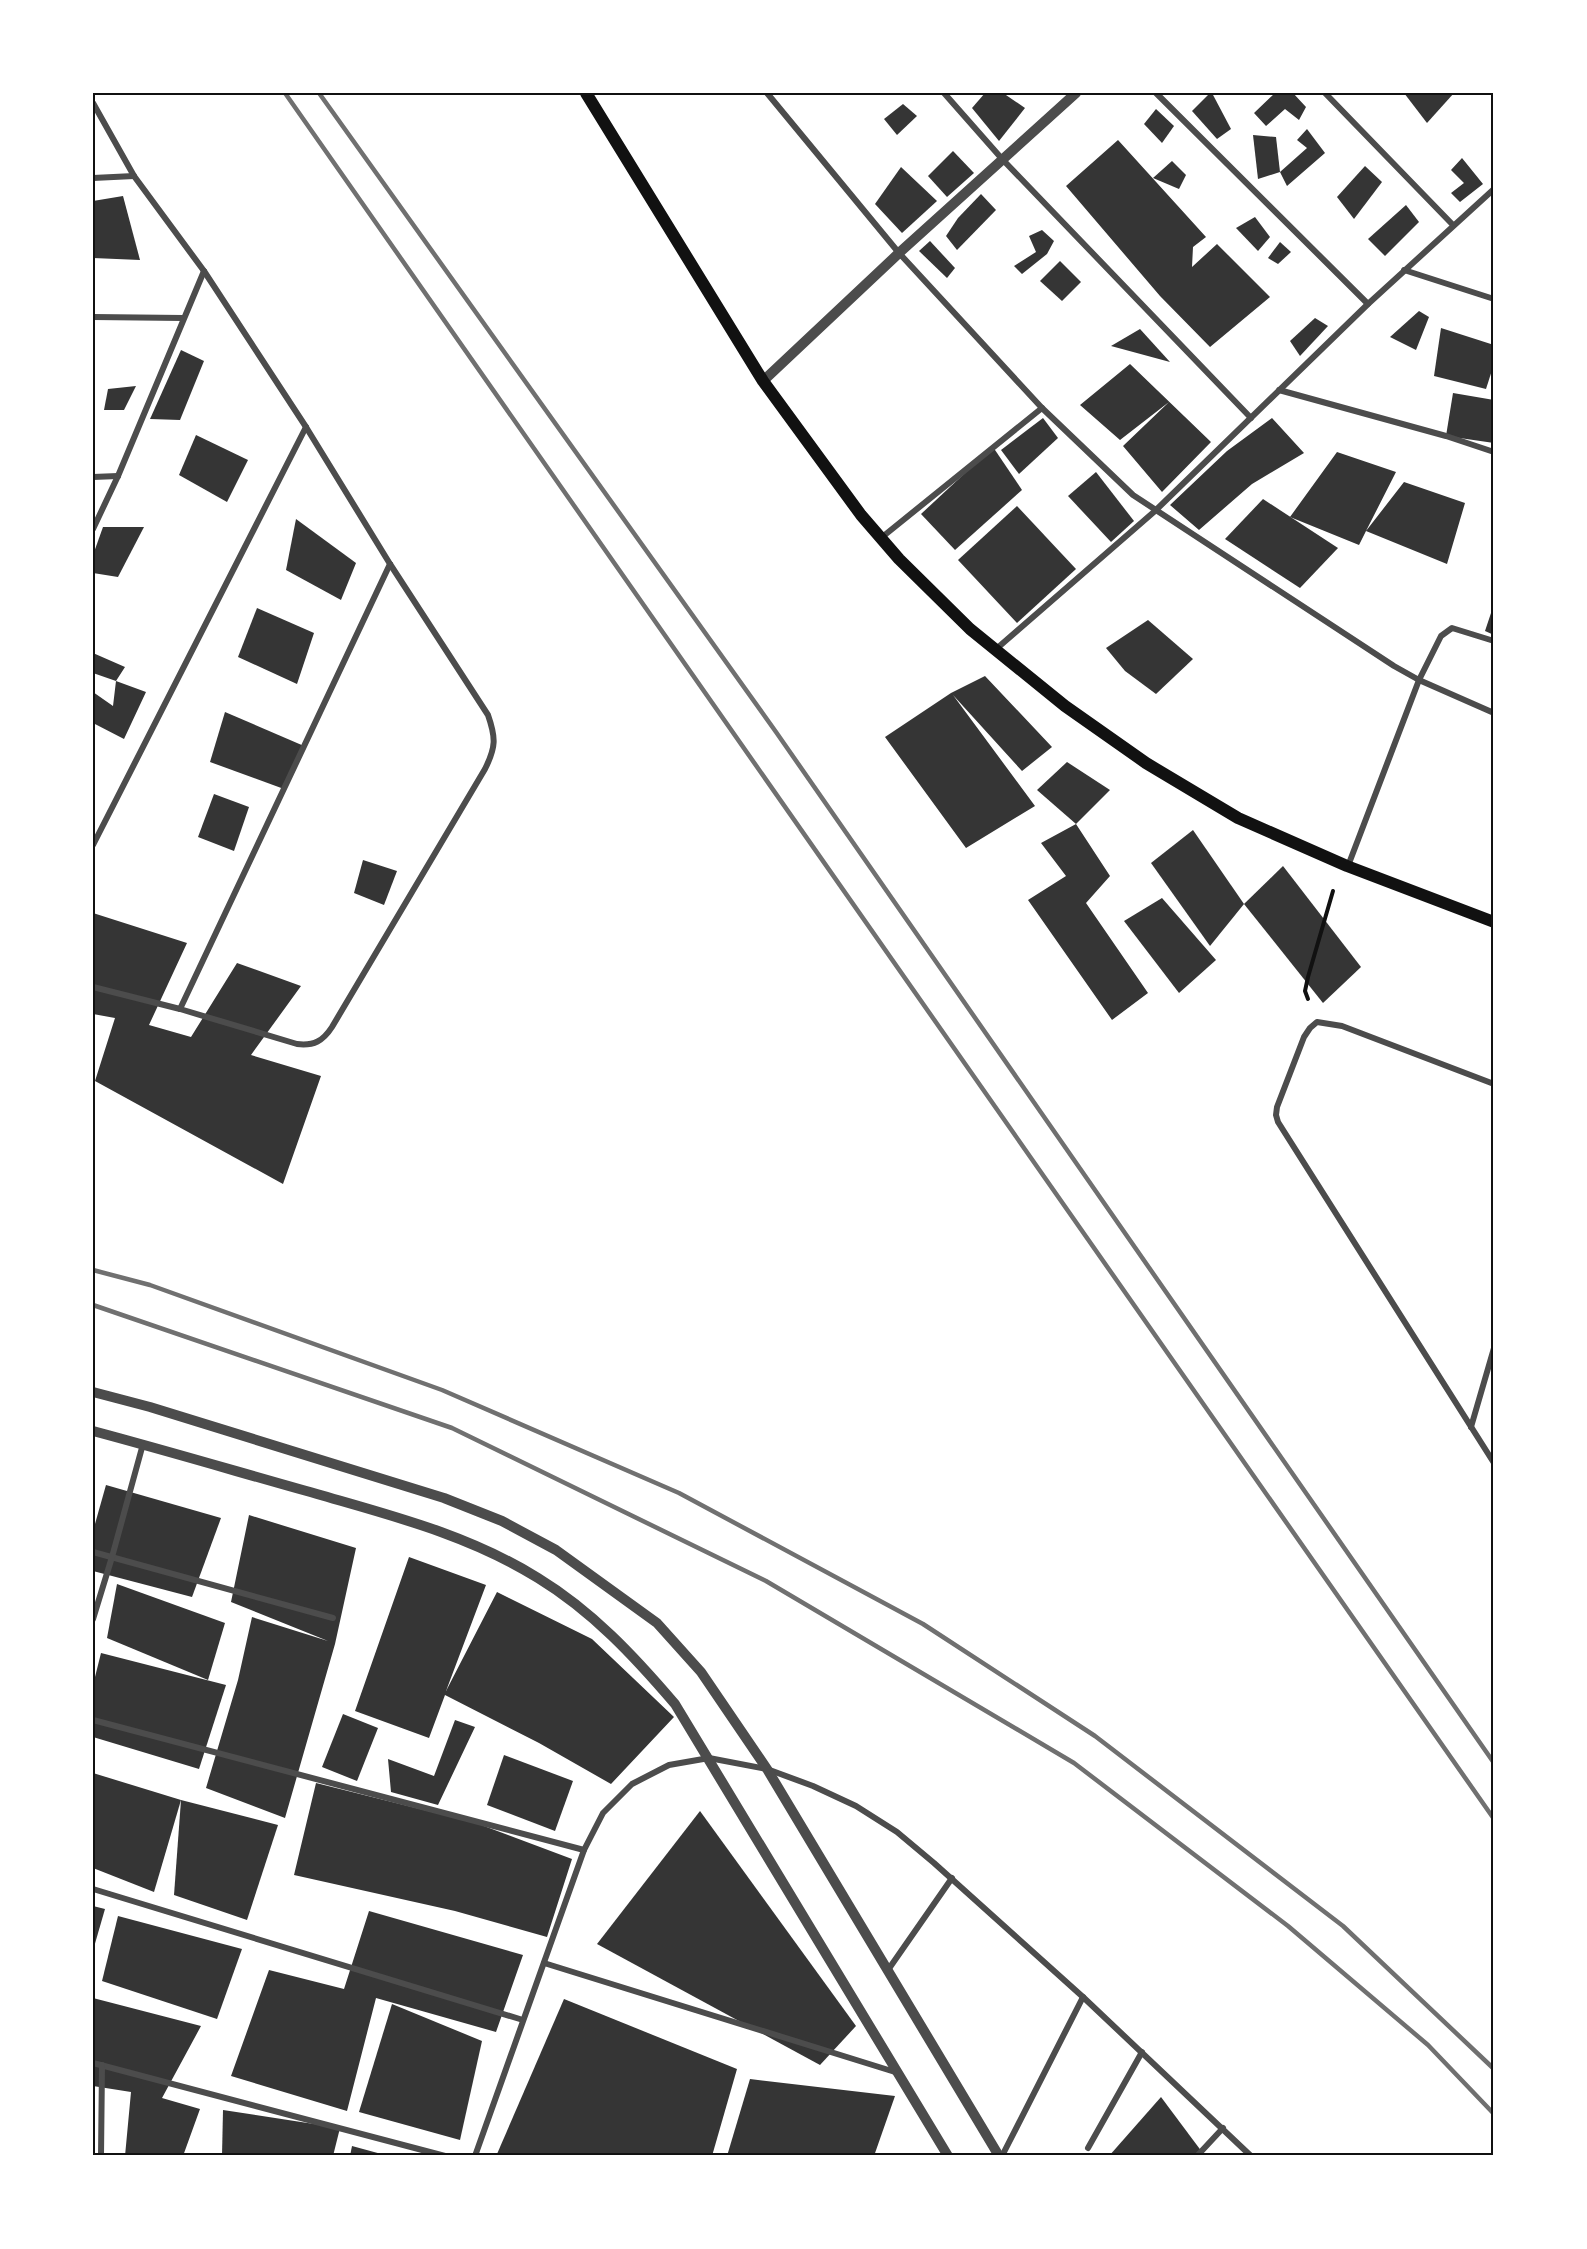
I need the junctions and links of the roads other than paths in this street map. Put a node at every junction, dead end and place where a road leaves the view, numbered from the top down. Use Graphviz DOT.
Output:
graph roads {
  1 [pos="586,93"];
  2 [pos="767,93"];
  3 [pos="944,93"];
  4 [pos="1076,93"];
  5 [pos="1156,93"];
  6 [pos="1325,93"];
  7 [pos="93,104"];
  8 [pos="1003,160"];
  9 [pos="134,176"];
  10 [pos="93,178"];
  11 [pos="1494,189"];
  12 [pos="1453,225"];
  13 [pos="899,253"];
  14 [pos="1404,270"];
  15 [pos="204,271"];
  16 [pos="1494,299"];
  17 [pos="1368,304"];
  18 [pos="93,317"];
  19 [pos="183,318"];
  20 [pos="763,381"];
  21 [pos="1279,390"];
  22 [pos="1042,408"];
  23 [pos="1251,418"];
  24 [pos="306,427"];
  25 [pos="1494,452"];
  26 [pos="118,476"];
  27 [pos="93,477"];
  28 [pos="1155,511"];
  29 [pos="93,529"];
  30 [pos="881,538"];
  31 [pos="390,564"];
  32 [pos="1494,641"];
  33 [pos="995,651"];
  34 [pos="1419,680"];
  35 [pos="1494,713"];
  36 [pos="93,845"];
  37 [pos="1344,865"];
  38 [pos="1494,922"];
  39 [pos="93,987"];
  40 [pos="180,1009"];
  41 [pos="1494,1084"];
  42 [pos="1494,1348"];
  43 [pos="93,1392"];
  44 [pos="1471,1427"];
  45 [pos="93,1431"];
  46 [pos="142,1444"];
  47 [pos="1494,1463"];
  48 [pos="93,1552"];
  49 [pos="112,1557"];
  50 [pos="333,1618"];
  51 [pos="93,1619"];
  52 [pos="93,1720"];
  53 [pos="709,1758"];
  54 [pos="767,1769"];
  55 [pos="584,1850"];
  56 [pos="952,1878"];
  57 [pos="93,1890"];
  58 [pos="544,1963"];
  59 [pos="888,1970"];
  60 [pos="1083,1997"];
  61 [pos="523,2020"];
  62 [pos="1142,2052"];
  63 [pos="93,2063"];
  64 [pos="102,2065"];
  65 [pos="896,2072"];
  66 [pos="1222,2128"];
  67 [pos="1088,2148"];
  68 [pos="101,2156"];
  69 [pos="445,2156"];
  70 [pos="475,2156"];
  71 [pos="948,2156"];
  72 [pos="1001,2156"];
  73 [pos="1197,2156"];
  74 [pos="1251,2156"];
  1 -- 20 [label="main road"];
  2 -- 13 [label="street"];
  3 -- 8 [label="street"];
  4 -- 8 [label="street"];
  5 -- 17 [label="street"];
  6 -- 12 [label="street"];
  7 -- 9 [label="street"];
  8 -- 13 [label="street"];
  8 -- 23 [label="street"];
  9 -- 10 [label="street"];
  9 -- 15 [label="street"];
  11 -- 12 [label="street"];
  12 -- 14 [label="street"];
  13 -- 20 [label="street"];
  13 -- 22 [label="street"];
  14 -- 16 [label="street"];
  14 -- 17 [label="street"];
  15 -- 19 [label="street"];
  15 -- 24 [label="street"];
  17 -- 21 [label="street"];
  18 -- 19 [label="street"];
  19 -- 26 [label="street"];
  20 -- 30 [label="main road"];
  21 -- 23 [label="street"];
  21 -- 25 [label="street"];
  22 -- 28 [label="street"];
  22 -- 30 [label="street"];
  23 -- 28 [label="street"];
  24 -- 31 [label="street"];
  24 -- 36 [label="street"];
  26 -- 27 [label="street"];
  26 -- 29 [label="street"];
  28 -- 33 [label="street"];
  28 -- 34 [label="street"];
  30 -- 33 [label="main road"];
  31 -- 40 [label="street"];
  31 -- 40 [label="street"];
  32 -- 34 [label="street"];
  33 -- 37 [label="main road"];
  34 -- 35 [label="street"];
  34 -- 37 [label="street"];
  37 -- 38 [label="main road"];
  39 -- 40 [label="street"];
  41 -- 44 [label="street"];
  42 -- 44 [label="street"];
  43 -- 54 [label="street"];
  44 -- 47 [label="street"];
  45 -- 46 [label="street"];
  46 -- 49 [label="street"];
  46 -- 53 [label="street"];
  48 -- 49 [label="street"];
  49 -- 50 [label="street"];
  49 -- 51 [label="street"];
  52 -- 55 [label="street"];
  53 -- 54 [label="street"];
  53 -- 55 [label="street"];
  53 -- 65 [label="street"];
  54 -- 56 [label="street"];
  54 -- 59 [label="street"];
  55 -- 58 [label="street"];
  56 -- 59 [label="street"];
  56 -- 60 [label="street"];
  57 -- 61 [label="street"];
  58 -- 61 [label="street"];
  58 -- 65 [label="street"];
  59 -- 72 [label="street"];
  60 -- 62 [label="street"];
  60 -- 72 [label="street"];
  61 -- 70 [label="street"];
  62 -- 66 [label="street"];
  62 -- 67 [label="street"];
  63 -- 64 [label="street"];
  64 -- 68 [label="street"];
  64 -- 69 [label="street"];
  65 -- 71 [label="street"];
  66 -- 73 [label="street"];
  66 -- 74 [label="street"];
}
